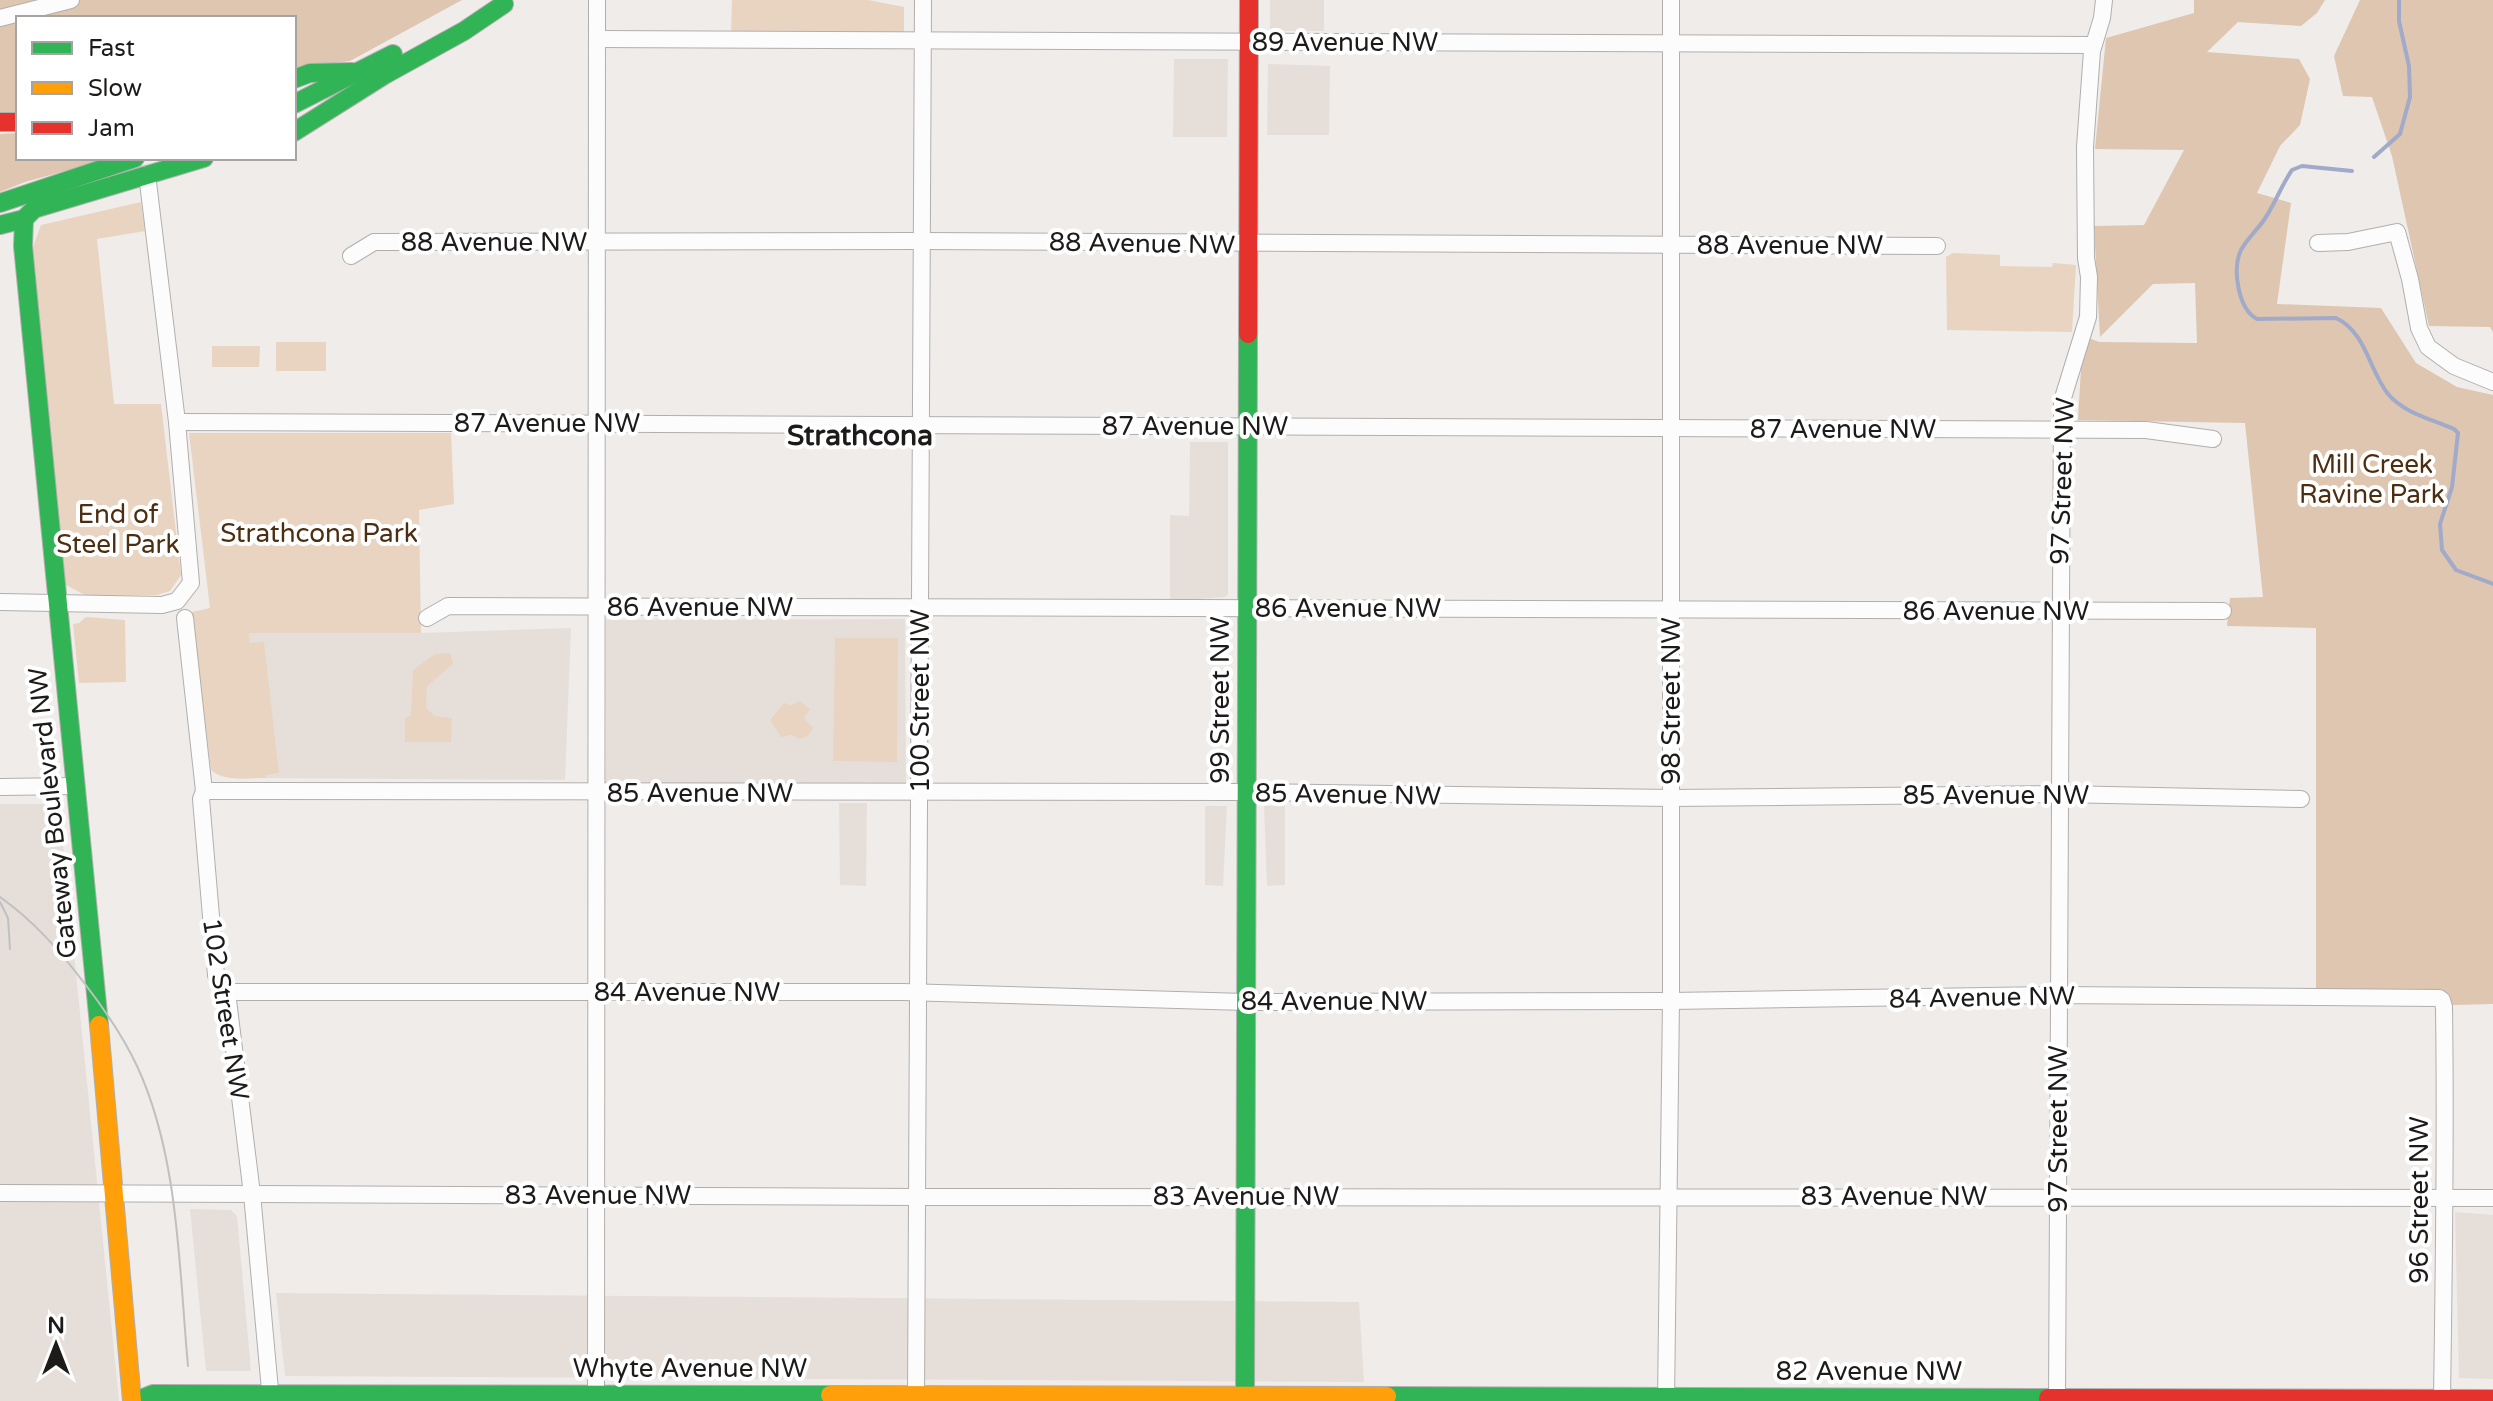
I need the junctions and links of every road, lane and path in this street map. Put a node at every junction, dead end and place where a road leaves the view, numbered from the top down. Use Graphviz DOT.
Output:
graph roads {
  1 [pos="71,0"];
  2 [pos="597,0"];
  3 [pos="923,0"];
  4 [pos="1249,0"];
  5 [pos="1671,0"];
  6 [pos="2104,0"];
  7 [pos="508,2"];
  8 [pos="0,18"];
  9 [pos="597,39"];
  10 [pos="923,40"];
  11 [pos="1249,42"];
  12 [pos="1671,44"];
  13 [pos="2093,45"];
  14 [pos="365,69"];
  15 [pos="296,79"];
  16 [pos="296,82"];
  17 [pos="301,101"];
  18 [pos="296,118"];
  19 [pos="296,131"];
  20 [pos="129,160"];
  21 [pos="197,160"];
  22 [pos="147,174"];
  23 [pos="0,203"];
  24 [pos="0,216"];
  25 [pos="24,219"];
  26 [pos="0,225"];
  27 [pos="922,241"];
  28 [pos="596,242"];
  29 [pos="2318,243"];
  30 [pos="1248,244"];
  31 [pos="1671,245"];
  32 [pos="1937,246"];
  33 [pos="351,256"];
  34 [pos="2493,382"];
  35 [pos="177,422"];
  36 [pos="596,423"];
  37 [pos="921,425"];
  38 [pos="1247,427"];
  39 [pos="1671,429"];
  40 [pos="2061,430"];
  41 [pos="2213,439"];
  42 [pos="0,602"];
  43 [pos="58,603"];
  44 [pos="596,606"];
  45 [pos="921,607"];
  46 [pos="1247,608"];
  47 [pos="1671,609"];
  48 [pos="2223,611"];
  49 [pos="2059,612"];
  50 [pos="185,618"];
  51 [pos="427,618"];
  52 [pos="75,786"];
  53 [pos="0,787"];
  54 [pos="204,791"];
  55 [pos="919,792"];
  56 [pos="1246,792"];
  57 [pos="596,793"];
  58 [pos="2060,794"];
  59 [pos="1671,798"];
  60 [pos="2301,799"];
  61 [pos="227,992"];
  62 [pos="597,992"];
  63 [pos="919,992"];
  64 [pos="2057,995"];
  65 [pos="2442,1000"];
  66 [pos="1671,1001"];
  67 [pos="1245,1002"];
  68 [pos="0,1193"];
  69 [pos="113,1194"];
  70 [pos="252,1194"];
  71 [pos="596,1195"];
  72 [pos="1244,1196"];
  73 [pos="1667,1196"];
  74 [pos="2058,1196"];
  75 [pos="917,1197"];
  76 [pos="2444,1198"];
  77 [pos="2493,1198"];
  78 [pos="271,1398"];
  79 [pos="596,1398"];
  80 [pos="916,1398"];
  81 [pos="1245,1399"];
  82 [pos="1666,1399"];
  83 [pos="2057,1399"];
  84 [pos="2493,1399"];
  85 [pos="2442,1400"];
  86 [pos="134,1401"];
  1 -- 8 [label="street"];
  2 -- 9 [label="street"];
  3 -- 10 [label="street, 100 Street NW"];
  4 -- 11 [label="main road, 99 Street NW"];
  5 -- 12 [label="street, 98 Street NW"];
  6 -- 13 [label="street, 97 Street NW"];
  7 -- 14 [label="main road"];
  7 -- 19 [label="main road"];
  9 -- 10 [label="street, 89 Avenue NW"];
  9 -- 28 [label="street"];
  10 -- 11 [label="street, 89 Avenue NW"];
  10 -- 27 [label="street, 100 Street NW"];
  11 -- 12 [label="street, 89 Avenue NW"];
  11 -- 30 [label="main road, 99 Street NW"];
  12 -- 13 [label="street, 89 Avenue NW"];
  12 -- 31 [label="street, 98 Street NW"];
  13 -- 40 [label="street, 97 Street NW"];
  14 -- 15 [label="main road"];
  14 -- 17 [label="main road"];
  16 -- 17 [label="main road"];
  17 -- 18 [label="main road"];
  20 -- 23 [label="main road"];
  21 -- 22 [label="main road"];
  22 -- 25 [label="main road"];
  22 -- 35 [label="street"];
  24 -- 25 [label="main road"];
  25 -- 26 [label="main road"];
  25 -- 43 [label="main road, Gateway Boulevard NW"];
  27 -- 28 [label="street, 88 Avenue NW"];
  27 -- 30 [label="street, 88 Avenue NW"];
  27 -- 37 [label="street, 100 Street NW"];
  28 -- 33 [label="street, 88 Avenue NW"];
  28 -- 36 [label="street"];
  29 -- 34 [label="street"];
  30 -- 31 [label="street, 88 Avenue NW"];
  30 -- 38 [label="main road, 99 Street NW"];
  31 -- 32 [label="street, 88 Avenue NW"];
  31 -- 39 [label="street, 98 Street NW"];
  35 -- 36 [label="street, 87 Avenue NW"];
  35 -- 43 [label="street"];
  36 -- 37 [label="street, 87 Avenue NW"];
  36 -- 44 [label="street"];
  37 -- 38 [label="street, 87 Avenue NW"];
  37 -- 45 [label="street, 100 Street NW"];
  38 -- 39 [label="street, 87 Avenue NW"];
  38 -- 46 [label="main road, 99 Street NW"];
  39 -- 40 [label="street, 87 Avenue NW"];
  39 -- 47 [label="street, 98 Street NW"];
  40 -- 41 [label="street, 87 Avenue NW"];
  40 -- 49 [label="street, 97 Street NW"];
  42 -- 43 [label="street"];
  43 -- 52 [label="main road, Gateway Boulevard NW"];
  44 -- 45 [label="street, 86 Avenue NW"];
  44 -- 51 [label="street, 86 Avenue NW"];
  44 -- 57 [label="street"];
  45 -- 46 [label="street, 86 Avenue NW"];
  45 -- 55 [label="street, 100 Street NW"];
  46 -- 47 [label="street, 86 Avenue NW"];
  46 -- 56 [label="main road, 99 Street NW"];
  47 -- 49 [label="street, 86 Avenue NW"];
  47 -- 59 [label="street, 98 Street NW"];
  48 -- 49 [label="street, 86 Avenue NW"];
  49 -- 58 [label="street, 97 Street NW"];
  50 -- 54 [label="street, 102 Street NW"];
  52 -- 53 [label="street"];
  52 -- 69 [label="main road, Gateway Boulevard NW"];
  54 -- 57 [label="street, 85 Avenue NW"];
  54 -- 61 [label="street, 102 Street NW"];
  55 -- 56 [label="street, 85 Avenue NW"];
  55 -- 57 [label="street, 85 Avenue NW"];
  55 -- 63 [label="street, 100 Street NW"];
  56 -- 59 [label="street, 85 Avenue NW"];
  56 -- 67 [label="main road, 99 Street NW"];
  57 -- 62 [label="street"];
  58 -- 59 [label="street, 85 Avenue NW"];
  58 -- 60 [label="street, 85 Avenue NW"];
  58 -- 64 [label="street, 97 Street NW"];
  59 -- 66 [label="street, 98 Street NW"];
  61 -- 62 [label="street, 84 Avenue NW"];
  61 -- 70 [label="street, 102 Street NW"];
  62 -- 63 [label="street, 84 Avenue NW"];
  62 -- 71 [label="street"];
  63 -- 67 [label="street, 84 Avenue NW"];
  63 -- 75 [label="street, 100 Street NW"];
  64 -- 65 [label="street, 84 Avenue NW"];
  64 -- 66 [label="street, 84 Avenue NW"];
  64 -- 74 [label="street, 97 Street NW"];
  65 -- 76 [label="street, 96 Street NW"];
  66 -- 67 [label="street, 84 Avenue NW"];
  66 -- 73 [label="street, 98 Street NW"];
  67 -- 72 [label="main road, 99 Street NW"];
  68 -- 69 [label="street, 83 Avenue NW"];
  69 -- 70 [label="street, 83 Avenue NW"];
  69 -- 86 [label="main road, Gateway Boulevard NW"];
  70 -- 71 [label="street, 83 Avenue NW"];
  70 -- 78 [label="street, 102 Street NW"];
  71 -- 75 [label="street, 83 Avenue NW"];
  71 -- 79 [label="street"];
  72 -- 73 [label="street, 83 Avenue NW"];
  72 -- 75 [label="street, 83 Avenue NW"];
  72 -- 81 [label="main road, 99 Street NW"];
  73 -- 74 [label="street, 83 Avenue NW"];
  73 -- 82 [label="street, 98 Street NW"];
  74 -- 76 [label="street, 83 Avenue NW"];
  74 -- 83 [label="street, 97 Street NW"];
  75 -- 80 [label="street, 100 Street NW"];
  76 -- 77 [label="street, 83 Avenue NW"];
  76 -- 85 [label="street, 96 Street NW"];
  78 -- 79 [label="main road, Whyte Avenue NW"];
  78 -- 86 [label="main road, Whyte Avenue NW"];
  79 -- 80 [label="main road, Whyte Avenue NW"];
  80 -- 81 [label="main road, Whyte Avenue NW"];
  81 -- 82 [label="main road, 82 Avenue NW"];
  82 -- 83 [label="main road, 82 Avenue NW"];
  83 -- 85 [label="main road, 82 Avenue NW"];
  84 -- 85 [label="main road, 82 Avenue NW"];
}
